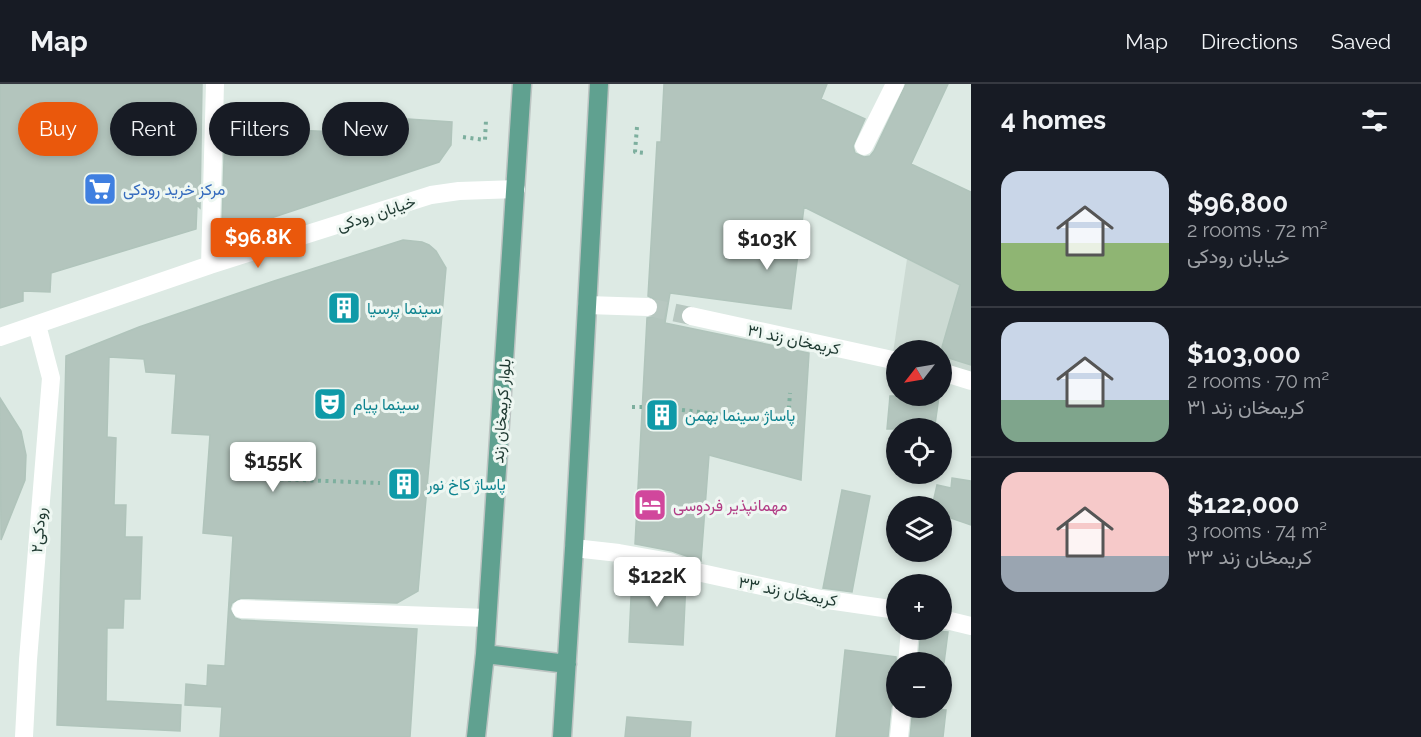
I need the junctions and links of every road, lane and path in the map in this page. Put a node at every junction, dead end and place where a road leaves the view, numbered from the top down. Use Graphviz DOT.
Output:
graph roads {
  1 [pos="215,84"];
  2 [pos="522,84"];
  3 [pos="599,84"];
  4 [pos="895,84"];
  5 [pos="486,120"];
  6 [pos="637,127"];
  7 [pos="463,137"];
  8 [pos="864,146"];
  9 [pos="645,153"];
  10 [pos="516,189"];
  11 [pos="210,265"];
  12 [pos="587,305"];
  13 [pos="648,308"];
  14 [pos="691,316"];
  15 [pos="38,325"];
  16 [pos="0,337"];
  17 [pos="886,359"];
  18 [pos="952,375"];
  19 [pos="971,381"];
  20 [pos="790,393"];
  21 [pos="632,407"];
  22 [pos="642,407"];
  23 [pos="682,410"];
  24 [pos="273,479"];
  25 [pos="380,483"];
  26 [pos="428,485"];
  27 [pos="449,485"];
  28 [pos="574,548"];
  29 [pos="886,608"];
  30 [pos="241,609"];
  31 [pos="487,618"];
  32 [pos="952,621"];
  33 [pos="971,626"];
  34 [pos="485,654"];
  35 [pos="567,664"];
  36 [pos="901,718"];
  37 [pos="479,732"];
  38 [pos="561,735"];
  39 [pos="24,737"];
  40 [pos="899,737"];
  1 -- 11 [label="street"];
  2 -- 10 [label="main road, بلوار کریمخان زند"];
  3 -- 12 [label="main road"];
  4 -- 8 [label="street"];
  5 -- 7 [label="path"];
  6 -- 9 [label="path"];
  10 -- 11 [label="street, خیابان رودکی"];
  10 -- 31 [label="main road, بلوار کریمخان زند"];
  11 -- 15 [label="street, خیابان رودکی"];
  12 -- 13 [label="street"];
  12 -- 28 [label="main road"];
  14 -- 17 [label="street, کریمخان زند ۳۱"];
  15 -- 16 [label="street, خیابان رودکی"];
  15 -- 39 [label="street, رودکی۲"];
  18 -- 19 [label="street"];
  20 -- 23 [label="path"];
  21 -- 22 [label="path"];
  24 -- 25 [label="path"];
  26 -- 27 [label="path"];
  28 -- 29 [label="street, کریمخان زند ۳۳"];
  28 -- 35 [label="main road"];
  30 -- 31 [label="street"];
  31 -- 34 [label="main road, بلوار کریمخان زند"];
  32 -- 33 [label="street"];
  34 -- 35 [label="main road"];
  34 -- 37 [label="main road, بلوار کریمخان زند"];
  35 -- 38 [label="main road"];
  36 -- 40 [label="street"];
}
